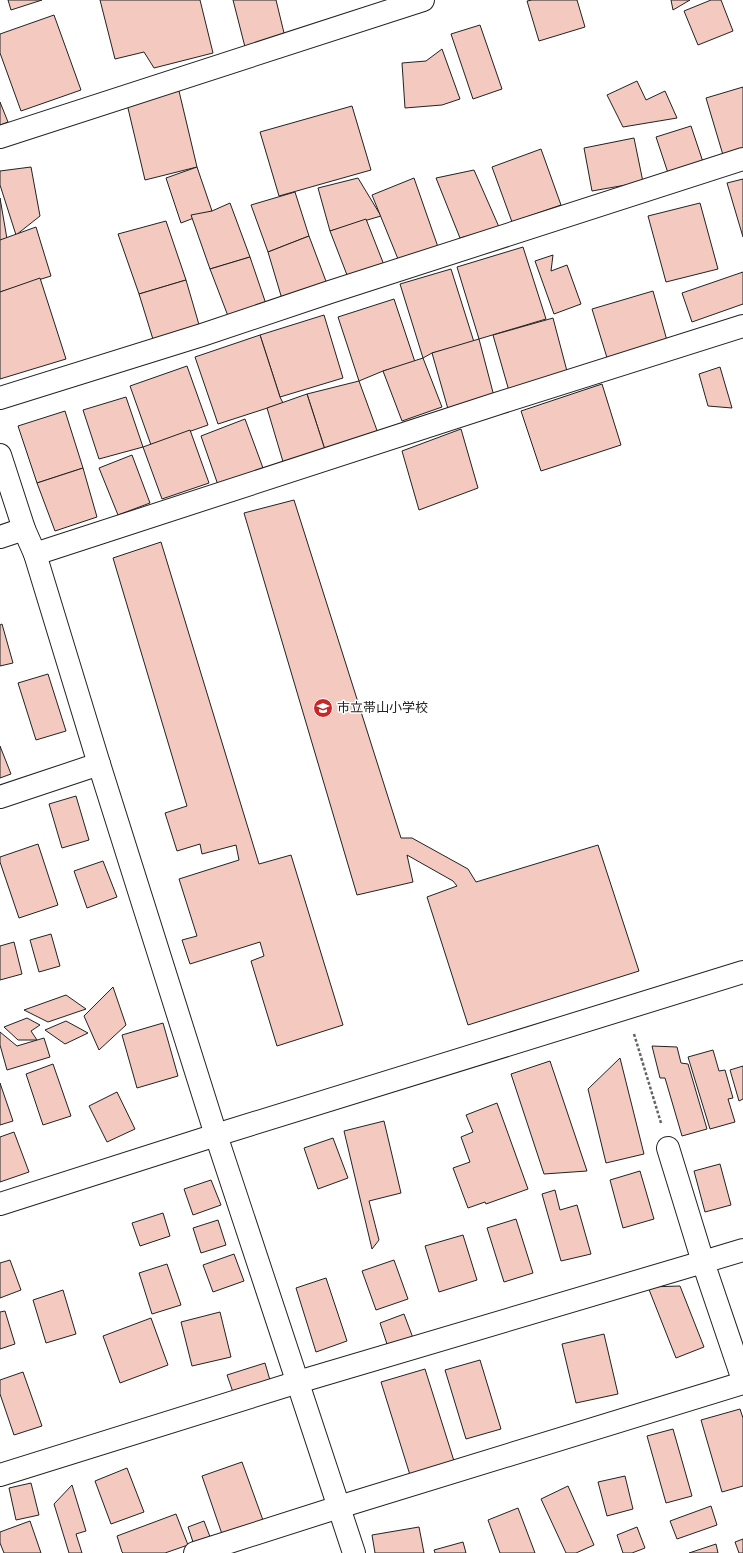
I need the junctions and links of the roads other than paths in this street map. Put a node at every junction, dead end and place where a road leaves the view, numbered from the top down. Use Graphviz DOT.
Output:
graph roads {
  1 [pos="423,0"];
  2 [pos="0,137"];
  3 [pos="743,159"];
  4 [pos="743,326"];
  5 [pos="0,398"];
  6 [pos="0,455"];
  7 [pos="24,530"];
  8 [pos="0,537"];
  9 [pos="35,554"];
  10 [pos="99,764"];
  11 [pos="0,797"];
  12 [pos="743,972"];
  13 [pos="216,1135"];
  14 [pos="668,1148"];
  15 [pos="0,1204"];
  16 [pos="743,1250"];
  17 [pos="704,1262"];
  18 [pos="743,1380"];
  19 [pos="298,1382"];
  20 [pos="743,1383"];
  21 [pos="0,1475"];
  22 [pos="340,1506"];
  23 [pos="195,1553"];
  24 [pos="354,1553"];
  1 -- 2 [label="street"];
  3 -- 5 [label="street"];
  4 -- 9 [label="street"];
  6 -- 7 [label="street"];
  7 -- 8 [label="street"];
  7 -- 9 [label="street"];
  9 -- 10 [label="street"];
  10 -- 11 [label="street"];
  10 -- 13 [label="street"];
  12 -- 13 [label="street"];
  13 -- 15 [label="street"];
  13 -- 19 [label="street"];
  14 -- 17 [label="street"];
  16 -- 17 [label="street"];
  17 -- 18 [label="street"];
  17 -- 19 [label="street"];
  19 -- 21 [label="street"];
  19 -- 22 [label="street"];
  20 -- 22 [label="street"];
  22 -- 23 [label="street"];
  22 -- 24 [label="street"];
}
